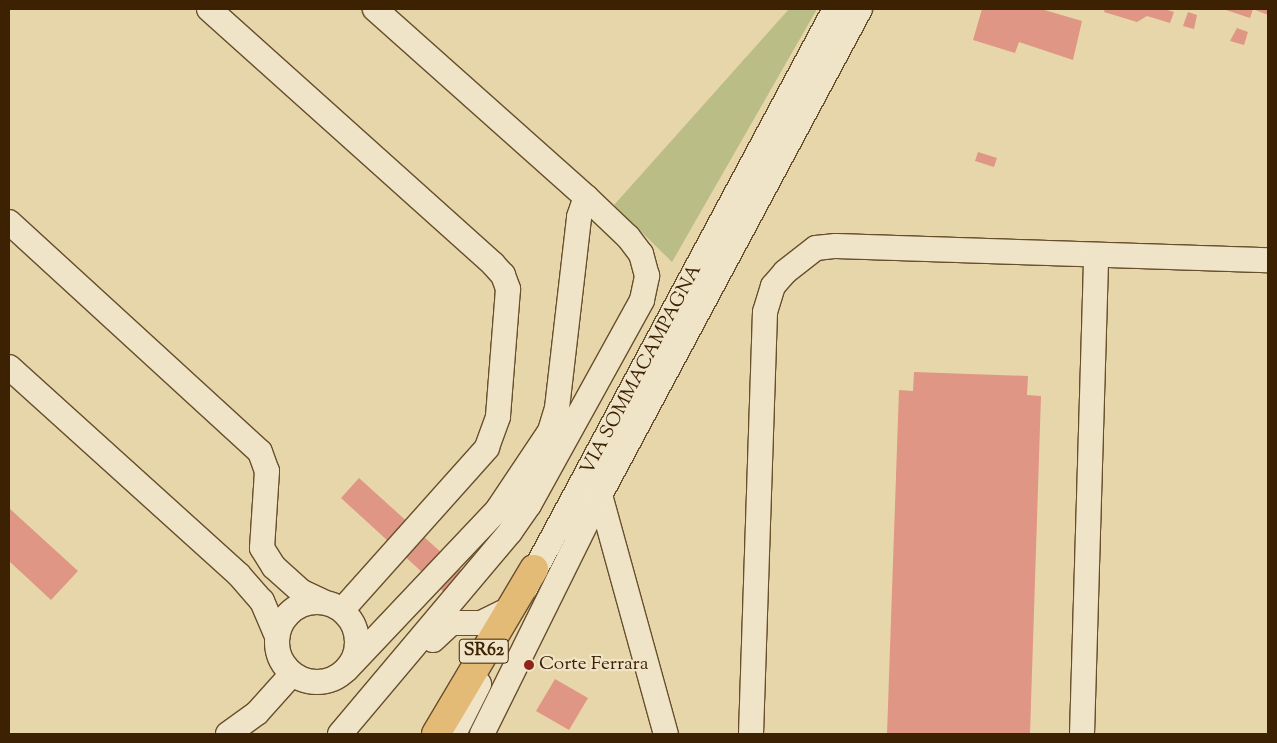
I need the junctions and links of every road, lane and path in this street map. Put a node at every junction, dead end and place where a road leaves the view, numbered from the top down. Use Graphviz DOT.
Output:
graph roads {
  1 [pos="209,9"];
  2 [pos="375,9"];
  3 [pos="835,9"];
  4 [pos="860,9"];
  5 [pos="586,198"];
  6 [pos="9,222"];
  7 [pos="1096,255"];
  8 [pos="1268,260"];
  9 [pos="9,367"];
  10 [pos="600,495"];
  11 [pos="534,570"];
  12 [pos="333,606"];
  13 [pos="508,610"];
  14 [pos="277,637"];
  15 [pos="346,670"];
  16 [pos="292,674"];
  17 [pos="228,734"];
  18 [pos="340,734"];
  19 [pos="353,734"];
  20 [pos="436,734"];
  21 [pos="454,734"];
  22 [pos="482,734"];
  23 [pos="666,734"];
  24 [pos="752,734"];
  25 [pos="1082,734"];
  1 -- 12 [label="street"];
  2 -- 5 [label="street"];
  3 -- 11 [label="street, VIA SOMMACAMPAGNA"];
  4 -- 10 [label="street, VIA SOMMACAMPAGNA"];
  5 -- 15 [label="street"];
  5 -- 18 [label="street"];
  6 -- 12 [label="street"];
  7 -- 8 [label="street"];
  7 -- 24 [label="street"];
  7 -- 25 [label="street"];
  9 -- 14 [label="street"];
  10 -- 22 [label="street, VIA SOMMACAMPAGNA"];
  10 -- 23 [label="street, VIA SOMMACAMPAGNA"];
  11 -- 13 [label="highway, SR62"];
  11 -- 21 [label="street, VIA SOMMACAMPAGNA"];
  12 -- 14 [label="street"];
  12 -- 15 [label="street"];
  13 -- 19 [label="street"];
  13 -- 20 [label="highway, SR62"];
  14 -- 16 [label="street"];
  15 -- 16 [label="street"];
  16 -- 17 [label="street"];
}
